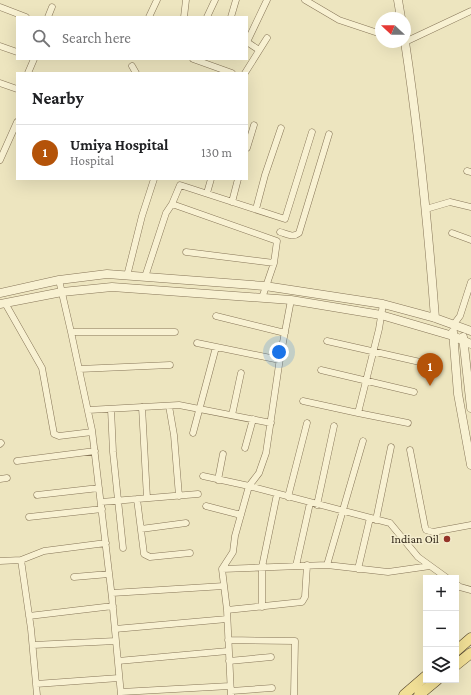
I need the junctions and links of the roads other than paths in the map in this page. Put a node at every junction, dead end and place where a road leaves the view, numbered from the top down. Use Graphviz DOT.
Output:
graph roads {
  1 [pos="156,0"];
  2 [pos="186,0"];
  3 [pos="215,0"];
  4 [pos="236,0"];
  5 [pos="267,0"];
  6 [pos="305,0"];
  7 [pos="398,0"];
  8 [pos="0,7"];
  9 [pos="52,7"];
  10 [pos="471,11"];
  11 [pos="400,12"];
  12 [pos="23,16"];
  13 [pos="48,16"];
  14 [pos="149,16"];
  15 [pos="187,16"];
  16 [pos="207,16"];
  17 [pos="231,16"];
  18 [pos="375,32"];
  19 [pos="267,38"];
  20 [pos="411,39"];
  21 [pos="248,40"];
  22 [pos="248,43"];
  23 [pos="0,46"];
  24 [pos="406,48"];
  25 [pos="259,50"];
  26 [pos="16,52"];
  27 [pos="34,60"];
  28 [pos="196,60"];
  29 [pos="132,66"];
  30 [pos="28,72"];
  31 [pos="135,72"];
  32 [pos="229,72"];
  33 [pos="246,72"];
  34 [pos="0,82"];
  35 [pos="16,89"];
  36 [pos="16,124"];
  37 [pos="254,124"];
  38 [pos="281,128"];
  39 [pos="312,132"];
  40 [pos="329,134"];
  41 [pos="248,145"];
  42 [pos="0,160"];
  43 [pos="154,180"];
  44 [pos="211,180"];
  45 [pos="238,180"];
  46 [pos="181,182"];
  47 [pos="207,194"];
  48 [pos="232,202"];
  49 [pos="172,204"];
  50 [pos="471,207"];
  51 [pos="426,209"];
  52 [pos="256,210"];
  53 [pos="285,219"];
  54 [pos="280,232"];
  55 [pos="452,233"];
  56 [pos="471,240"];
  57 [pos="277,241"];
  58 [pos="186,252"];
  59 [pos="274,263"];
  60 [pos="127,276"];
  61 [pos="145,277"];
  62 [pos="168,279"];
  63 [pos="59,280"];
  64 [pos="471,282"];
  65 [pos="265,286"];
  66 [pos="166,290"];
  67 [pos="62,292"];
  68 [pos="0,294"];
  69 [pos="262,298"];
  70 [pos="291,300"];
  71 [pos="2,304"];
  72 [pos="383,304"];
  73 [pos="381,315"];
  74 [pos="216,316"];
  75 [pos="460,316"];
  76 [pos="435,318"];
  77 [pos="454,324"];
  78 [pos="467,330"];
  79 [pos="71,332"];
  80 [pos="175,332"];
  81 [pos="285,333"];
  82 [pos="453,336"];
  83 [pos="327,341"];
  84 [pos="467,342"];
  85 [pos="197,343"];
  86 [pos="216,347"];
  87 [pos="373,352"];
  88 [pos="280,360"];
  89 [pos="420,362"];
  90 [pos="170,365"];
  91 [pos="79,369"];
  92 [pos="321,370"];
  93 [pos="241,373"];
  94 [pos="366,382"];
  95 [pos="414,392"];
  96 [pos="303,401"];
  97 [pos="169,406"];
  98 [pos="142,407"];
  99 [pos="471,408"];
  100 [pos="111,409"];
  101 [pos="199,409"];
  102 [pos="88,410"];
  103 [pos="358,413"];
  104 [pos="232,415"];
  105 [pos="252,419"];
  106 [pos="271,423"];
  107 [pos="307,423"];
  108 [pos="408,423"];
  109 [pos="334,426"];
  110 [pos="92,432"];
  111 [pos="193,433"];
  112 [pos="363,441"];
  113 [pos="391,447"];
  114 [pos="245,448"];
  115 [pos="410,450"];
  116 [pos="95,451"];
  117 [pos="223,454"];
  118 [pos="17,461"];
  119 [pos="471,465"];
  120 [pos="203,476"];
  121 [pos="7,478"];
  122 [pos="0,479"];
  123 [pos="218,480"];
  124 [pos="249,486"];
  125 [pos="99,488"];
  126 [pos="198,494"];
  127 [pos="277,494"];
  128 [pos="37,496"];
  129 [pos="179,496"];
  130 [pos="288,497"];
  131 [pos="147,498"];
  132 [pos="137,499"];
  133 [pos="119,501"];
  134 [pos="101,502"];
  135 [pos="310,503"];
  136 [pos="318,505"];
  137 [pos="206,506"];
  138 [pos="102,509"];
  139 [pos="343,512"];
  140 [pos="241,515"];
  141 [pos="29,517"];
  142 [pos="373,519"];
  143 [pos="186,523"];
  144 [pos="471,525"];
  145 [pos="141,529"];
  146 [pos="106,543"];
  147 [pos="123,548"];
  148 [pos="190,553"];
  149 [pos="21,560"];
  150 [pos="0,561"];
  151 [pos="307,565"];
  152 [pos="327,565"];
  153 [pos="296,566"];
  154 [pos="430,566"];
  155 [pos="262,567"];
  156 [pos="222,569"];
  157 [pos="358,569"];
  158 [pos="109,574"];
  159 [pos="443,575"];
  160 [pos="74,577"];
  161 [pos="224,586"];
  162 [pos="459,586"];
  163 [pos="471,590"];
  164 [pos="112,593"];
  165 [pos="113,606"];
  166 [pos="262,607"];
  167 [pos="226,610"];
  168 [pos="29,616"];
  169 [pos="227,619"];
  170 [pos="115,629"];
  171 [pos="471,638"];
  172 [pos="116,640"];
  173 [pos="228,640"];
  174 [pos="32,645"];
  175 [pos="459,648"];
  176 [pos="228,651"];
  177 [pos="471,653"];
  178 [pos="271,657"];
  179 [pos="118,661"];
  180 [pos="229,661"];
  181 [pos="459,663"];
  182 [pos="119,678"];
  183 [pos="423,679"];
  184 [pos="433,683"];
  185 [pos="36,684"];
  186 [pos="191,688"];
  187 [pos="272,688"];
  188 [pos="231,691"];
  189 [pos="121,694"];
  190 [pos="37,695"];
  191 [pos="191,695"];
  192 [pos="294,695"];
  193 [pos="404,695"];
  194 [pos="419,695"];
  1 -- 14 [label="street"];
  2 -- 15 [label="street"];
  3 -- 16 [label="street"];
  4 -- 17 [label="street"];
  5 -- 21 [label="street"];
  6 -- 18 [label="street"];
  7 -- 11 [label="street"];
  8 -- 12 [label="street"];
  9 -- 13 [label="street"];
  10 -- 20 [label="street"];
  19 -- 25 [label="street"];
  22 -- 25 [label="street"];
  23 -- 26 [label="street"];
  24 -- 51 [label="street"];
  25 -- 33 [label="street"];
  27 -- 30 [label="street"];
  28 -- 32 [label="street"];
  29 -- 31 [label="street"];
  34 -- 35 [label="street"];
  36 -- 42 [label="street"];
  37 -- 41 [label="street"];
  38 -- 52 [label="street"];
  39 -- 53 [label="street"];
  40 -- 54 [label="street"];
  43 -- 60 [label="street"];
  44 -- 47 [label="street"];
  45 -- 48 [label="street"];
  46 -- 47 [label="street"];
  46 -- 49 [label="street"];
  47 -- 48 [label="street"];
  48 -- 52 [label="street"];
  49 -- 57 [label="street"];
  49 -- 61 [label="street"];
  50 -- 51 [label="street"];
  51 -- 76 [label="street"];
  52 -- 53 [label="street"];
  53 -- 54 [label="street"];
  54 -- 57 [label="street"];
  55 -- 56 [label="street"];
  57 -- 59 [label="street"];
  58 -- 59 [label="street"];
  59 -- 65 [label="street"];
  60 -- 61 [label="street"];
  60 -- 63 [label="street"];
  61 -- 62 [label="street"];
  62 -- 65 [label="street"];
  62 -- 66 [label="street"];
  63 -- 67 [label="street"];
  63 -- 68 [label="street"];
  64 -- 75 [label="street"];
  65 -- 69 [label="street"];
  65 -- 72 [label="street"];
  66 -- 67 [label="street"];
  66 -- 69 [label="street"];
  67 -- 71 [label="street"];
  67 -- 79 [label="street"];
  69 -- 70 [label="street"];
  70 -- 73 [label="street"];
  70 -- 81 [label="street"];
  71 -- 110 [label="street"];
  72 -- 73 [label="street"];
  72 -- 76 [label="street"];
  73 -- 82 [label="street"];
  73 -- 87 [label="street"];
  74 -- 81 [label="street"];
  75 -- 77 [label="street"];
  75 -- 78 [label="street"];
  76 -- 77 [label="street"];
  77 -- 78 [label="street"];
  77 -- 82 [label="street"];
  78 -- 84 [label="street"];
  79 -- 80 [label="street"];
  79 -- 91 [label="street"];
  81 -- 88 [label="street"];
  82 -- 84 [label="street"];
  82 -- 119 [label="street"];
  83 -- 87 [label="street"];
  84 -- 99 [label="street"];
  85 -- 86 [label="street"];
  86 -- 88 [label="street"];
  86 -- 101 [label="street"];
  87 -- 89 [label="street"];
  87 -- 94 [label="street"];
  88 -- 106 [label="street"];
  90 -- 91 [label="street"];
  91 -- 102 [label="street"];
  92 -- 94 [label="street"];
  93 -- 104 [label="street"];
  94 -- 95 [label="street"];
  94 -- 103 [label="street"];
  96 -- 103 [label="street"];
  97 -- 98 [label="street"];
  97 -- 101 [label="street"];
  97 -- 129 [label="street"];
  98 -- 100 [label="street"];
  98 -- 131 [label="street"];
  100 -- 102 [label="street"];
  100 -- 133 [label="street"];
  101 -- 104 [label="street"];
  101 -- 111 [label="street"];
  102 -- 110 [label="street"];
  103 -- 108 [label="street"];
  104 -- 105 [label="street"];
  105 -- 106 [label="street"];
  105 -- 114 [label="street"];
  106 -- 124 [label="street"];
  107 -- 130 [label="street"];
  109 -- 136 [label="street"];
  110 -- 116 [label="street"];
  112 -- 139 [label="street"];
  113 -- 142 [label="street"];
  115 -- 144 [label="street"];
  116 -- 118 [label="street"];
  116 -- 125 [label="street"];
  117 -- 123 [label="street"];
  120 -- 123 [label="street"];
  121 -- 122 [label="street"];
  123 -- 124 [label="street"];
  124 -- 127 [label="street"];
  124 -- 140 [label="street"];
  125 -- 128 [label="street"];
  125 -- 134 [label="street"];
  126 -- 129 [label="street"];
  127 -- 130 [label="street"];
  127 -- 155 [label="street"];
  129 -- 131 [label="street"];
  130 -- 135 [label="street"];
  131 -- 132 [label="street"];
  132 -- 133 [label="street"];
  132 -- 145 [label="street"];
  133 -- 134 [label="street"];
  133 -- 147 [label="street"];
  134 -- 138 [label="street"];
  135 -- 136 [label="street"];
  135 -- 153 [label="street"];
  136 -- 139 [label="street"];
  137 -- 140 [label="street"];
  138 -- 141 [label="street"];
  138 -- 146 [label="street"];
  139 -- 142 [label="street"];
  139 -- 152 [label="street"];
  140 -- 156 [label="street"];
  142 -- 154 [label="street"];
  142 -- 157 [label="street"];
  143 -- 145 [label="street"];
  145 -- 148 [label="street"];
  146 -- 149 [label="street"];
  146 -- 158 [label="street"];
  149 -- 150 [label="street"];
  149 -- 168 [label="street"];
  151 -- 152 [label="street"];
  151 -- 153 [label="street"];
  151 -- 166 [label="street"];
  152 -- 157 [label="street"];
  153 -- 155 [label="street"];
  154 -- 157 [label="street"];
  154 -- 159 [label="street"];
  155 -- 156 [label="street"];
  155 -- 166 [label="street"];
  156 -- 161 [label="street"];
  158 -- 160 [label="street"];
  158 -- 164 [label="street"];
  161 -- 164 [label="street"];
  161 -- 167 [label="street"];
  162 -- 163 [label="street"];
  164 -- 165 [label="street"];
  165 -- 168 [label="street"];
  165 -- 170 [label="street"];
  166 -- 167 [label="street"];
  167 -- 169 [label="street"];
  168 -- 174 [label="street"];
  169 -- 170 [label="street"];
  169 -- 173 [label="street"];
  170 -- 172 [label="street"];
  171 -- 175 [label="main road"];
  172 -- 174 [label="street"];
  172 -- 179 [label="street"];
  173 -- 176 [label="street"];
  173 -- 192 [label="street"];
  174 -- 185 [label="street"];
  176 -- 179 [label="street"];
  176 -- 180 [label="street"];
  177 -- 181 [label="main road"];
  178 -- 180 [label="street"];
  179 -- 182 [label="street"];
  180 -- 188 [label="street"];
  182 -- 185 [label="street"];
  182 -- 189 [label="street"];
  183 -- 193 [label="main road"];
  184 -- 194 [label="main road"];
  185 -- 190 [label="street"];
  186 -- 188 [label="street"];
  186 -- 189 [label="street"];
  186 -- 191 [label="street"];
  187 -- 188 [label="street"];
}
